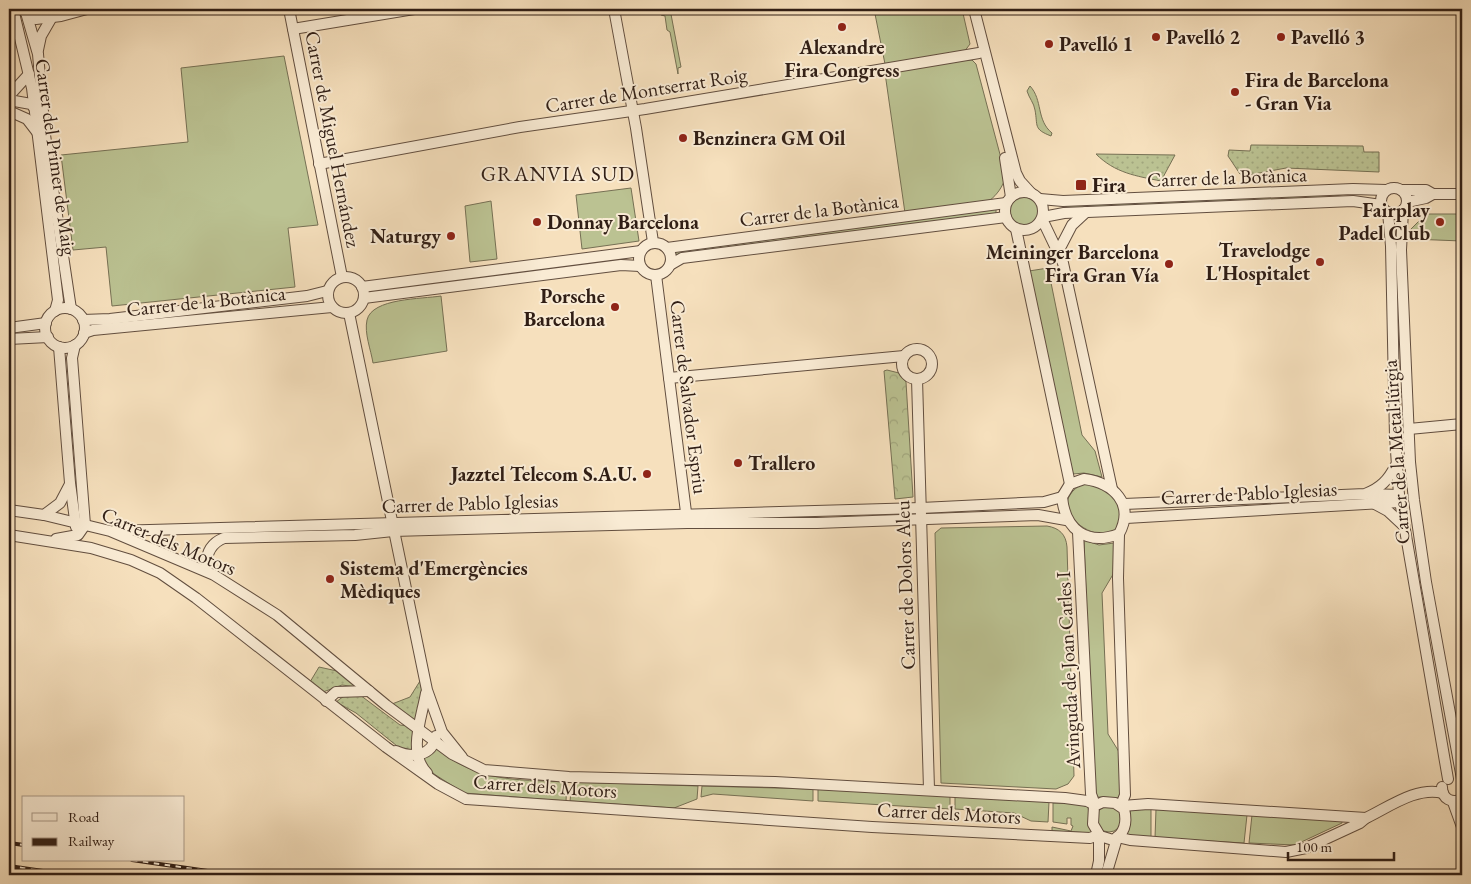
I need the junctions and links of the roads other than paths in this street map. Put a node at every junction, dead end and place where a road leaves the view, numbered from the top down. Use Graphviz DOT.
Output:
graph roads {
  1 [pos="13,9"];
  2 [pos="87,9"];
  3 [pos="289,9"];
  4 [pos="414,9"];
  5 [pos="614,9"];
  6 [pos="968,9"];
  7 [pos="974,9"];
  8 [pos="53,13"];
  9 [pos="27,15"];
  10 [pos="293,29"];
  11 [pos="978,53"];
  12 [pos="25,54"];
  13 [pos="38,54"];
  14 [pos="29,74"];
  15 [pos="9,96"];
  16 [pos="9,100"];
  17 [pos="34,106"];
  18 [pos="633,110"];
  19 [pos="9,111"];
  20 [pos="41,134"];
  21 [pos="319,164"];
  22 [pos="1386,190"];
  23 [pos="1406,190"];
  24 [pos="1031,193"];
  25 [pos="1433,194"];
  26 [pos="1462,194"];
  27 [pos="1009,200"];
  28 [pos="1040,200"];
  29 [pos="1405,206"];
  30 [pos="1385,209"];
  31 [pos="1086,212"];
  32 [pos="1006,216"];
  33 [pos="1042,218"];
  34 [pos="1016,229"];
  35 [pos="653,242"];
  36 [pos="667,248"];
  37 [pos="1059,250"];
  38 [pos="640,251"];
  39 [pos="670,265"];
  40 [pos="640,266"];
  41 [pos="656,275"];
  42 [pos="342,276"];
  43 [pos="362,287"];
  44 [pos="328,290"];
  45 [pos="364,298"];
  46 [pos="332,307"];
  47 [pos="71,309"];
  48 [pos="55,310"];
  49 [pos="350,312"];
  50 [pos="83,320"];
  51 [pos="46,323"];
  52 [pos="9,328"];
  53 [pos="84,332"];
  54 [pos="48,337"];
  55 [pos="9,339"];
  56 [pos="75,345"];
  57 [pos="59,347"];
  58 [pos="904,356"];
  59 [pos="669,378"];
  60 [pos="917,379"];
  61 [pos="1462,424"];
  62 [pos="1409,430"];
  63 [pos="1410,462"];
  64 [pos="1396,464"];
  65 [pos="70,483"];
  66 [pos="1070,484"];
  67 [pos="1112,489"];
  68 [pos="1365,494"];
  69 [pos="1062,497"];
  70 [pos="1398,497"];
  71 [pos="1124,504"];
  72 [pos="1374,504"];
  73 [pos="861,509"];
  74 [pos="9,510"];
  75 [pos="831,510"];
  76 [pos="921,513"];
  77 [pos="1401,513"];
  78 [pos="44,515"];
  79 [pos="687,518"];
  80 [pos="1126,518"];
  81 [pos="1066,520"];
  82 [pos="860,521"];
  83 [pos="832,522"];
  84 [pos="1416,522"];
  85 [pos="80,523"];
  86 [pos="1403,525"];
  87 [pos="392,527"];
  88 [pos="110,531"];
  89 [pos="1078,532"];
  90 [pos="1119,534"];
  91 [pos="9,535"];
  92 [pos="78,535"];
  93 [pos="47,540"];
  94 [pos="91,548"];
  95 [pos="207,571"];
  96 [pos="426,690"];
  97 [pos="369,691"];
  98 [pos="326,701"];
  99 [pos="436,720"];
  100 [pos="420,729"];
  101 [pos="435,741"];
  102 [pos="386,747"];
  103 [pos="417,756"];
  104 [pos="467,763"];
  105 [pos="1124,770"];
  106 [pos="1448,779"];
  107 [pos="1462,779"];
  108 [pos="438,784"];
  109 [pos="928,789"];
  110 [pos="1443,793"];
  111 [pos="1457,800"];
  112 [pos="1148,804"];
  113 [pos="1095,805"];
  114 [pos="1121,806"];
  115 [pos="1366,818"];
  116 [pos="1462,827"];
  117 [pos="1099,835"];
  118 [pos="1117,838"];
  119 [pos="1096,875"];
  120 [pos="1106,875"];
  1 -- 12 [label="street, Carrer del Primer de Maig"];
  2 -- 8 [label="street"];
  3 -- 10 [label="street, Carrer de Miguel Hernández"];
  4 -- 10 [label="street"];
  5 -- 18 [label="street"];
  6 -- 11 [label="street"];
  7 -- 24 [label="street"];
  8 -- 9 [label="street"];
  8 -- 13 [label="street"];
  9 -- 12 [label="street"];
  9 -- 13 [label="street, Carrer del Primer de Maig"];
  10 -- 21 [label="street, Carrer de Miguel Hernández"];
  11 -- 18 [label="street, Carrer de Montserrat Roig"];
  11 -- 27 [label="street"];
  12 -- 14 [label="street, Carrer del Primer de Maig"];
  13 -- 20 [label="street, Carrer del Primer de Maig"];
  14 -- 15 [label="street"];
  14 -- 17 [label="street, Carrer del Primer de Maig"];
  16 -- 17 [label="street"];
  17 -- 20 [label="street, Carrer del Primer de Maig"];
  18 -- 21 [label="street, Carrer de Montserrat Roig"];
  18 -- 35 [label="street"];
  19 -- 20 [label="street"];
  20 -- 47 [label="street, Carrer del Primer de Maig"];
  20 -- 48 [label="street, Carrer del Primer de Maig"];
  21 -- 42 [label="street, Carrer de Miguel Hernández"];
  22 -- 23 [label="street"];
  22 -- 28 [label="street, Carrer de la Botànica"];
  22 -- 30 [label="street"];
  23 -- 25 [label="street"];
  23 -- 29 [label="street"];
  24 -- 27 [label="street"];
  24 -- 28 [label="street"];
  25 -- 26 [label="street"];
  25 -- 29 [label="street"];
  27 -- 32 [label="street"];
  27 -- 36 [label="street, Carrer de la Botànica"];
  28 -- 33 [label="street"];
  29 -- 30 [label="street"];
  29 -- 62 [label="street, Carrer de la Metal·lúrgia"];
  30 -- 31 [label="street, Carrer de la Botànica"];
  30 -- 64 [label="street, Carrer de la Metal·lúrgia"];
  31 -- 33 [label="street, Carrer de la Botànica"];
  31 -- 37 [label="street"];
  32 -- 34 [label="street"];
  32 -- 39 [label="street, Carrer de la Botànica"];
  33 -- 34 [label="street"];
  33 -- 37 [label="street"];
  34 -- 66 [label="street"];
  35 -- 36 [label="street"];
  35 -- 38 [label="street"];
  36 -- 39 [label="street"];
  37 -- 67 [label="street"];
  38 -- 40 [label="street"];
  38 -- 43 [label="street"];
  39 -- 41 [label="street"];
  40 -- 41 [label="street"];
  40 -- 45 [label="street"];
  41 -- 59 [label="street, Carrer de Salvador Espriu"];
  42 -- 43 [label="street"];
  42 -- 44 [label="street"];
  43 -- 45 [label="street"];
  44 -- 46 [label="street"];
  44 -- 50 [label="street, Carrer de la Botànica"];
  45 -- 49 [label="street"];
  46 -- 49 [label="street"];
  46 -- 53 [label="street, Carrer de la Botànica"];
  47 -- 48 [label="street"];
  47 -- 50 [label="street"];
  48 -- 51 [label="street"];
  49 -- 87 [label="street"];
  50 -- 53 [label="street"];
  51 -- 52 [label="street"];
  51 -- 54 [label="street"];
  53 -- 56 [label="street"];
  54 -- 55 [label="street"];
  54 -- 57 [label="street"];
  56 -- 57 [label="street"];
  56 -- 85 [label="street"];
  57 -- 65 [label="street"];
  58 -- 59 [label="street"];
  58 -- 60 [label="street"];
  58 -- 60 [label="street"];
  59 -- 79 [label="street, Carrer de Salvador Espriu"];
  60 -- 76 [label="street, Carrer de Dolors Aleu"];
  61 -- 62 [label="street"];
  62 -- 63 [label="street, Carrer de la Metal·lúrgia"];
  63 -- 70 [label="street"];
  63 -- 84 [label="street, Carrer de la Metal·lúrgia"];
  64 -- 68 [label="street, Carrer de Pablo Iglesias"];
  64 -- 70 [label="street, Carrer de la Metal·lúrgia"];
  65 -- 78 [label="street"];
  65 -- 85 [label="street"];
  66 -- 67 [label="street"];
  66 -- 69 [label="street"];
  67 -- 71 [label="street"];
  68 -- 70 [label="street, Carrer de Pablo Iglesias"];
  68 -- 71 [label="street, Carrer de Pablo Iglesias"];
  69 -- 76 [label="street, Carrer de Pablo Iglesias"];
  69 -- 81 [label="street"];
  70 -- 72 [label="street, Carrer de Pablo Iglesias"];
  70 -- 77 [label="street, Carrer de la Metal·lúrgia"];
  71 -- 80 [label="street"];
  72 -- 80 [label="street, Carrer de Pablo Iglesias"];
  72 -- 86 [label="street"];
  73 -- 75 [label="street, Carrer de Pablo Iglesias"];
  73 -- 76 [label="street, Carrer de Pablo Iglesias"];
  73 -- 82 [label="street"];
  74 -- 78 [label="street, Carrer dels Motors"];
  75 -- 79 [label="street, Carrer de Pablo Iglesias"];
  75 -- 83 [label="street"];
  76 -- 81 [label="street, Carrer de Pablo Iglesias"];
  76 -- 82 [label="street, Carrer de Pablo Iglesias"];
  76 -- 109 [label="street, Carrer de Dolors Aleu"];
  77 -- 84 [label="street"];
  77 -- 86 [label="street, Carrer de la Metal·lúrgia"];
  78 -- 85 [label="street, Carrer dels Motors"];
  79 -- 83 [label="street, Carrer de Pablo Iglesias"];
  79 -- 87 [label="street, Carrer de Pablo Iglesias"];
  80 -- 90 [label="street"];
  81 -- 89 [label="street"];
  82 -- 83 [label="street, Carrer de Pablo Iglesias"];
  84 -- 107 [label="street, Carrer de la Metal·lúrgia"];
  85 -- 88 [label="street, Carrer dels Motors"];
  85 -- 92 [label="street"];
  86 -- 106 [label="street, Carrer de la Metal·lúrgia"];
  87 -- 88 [label="street, Carrer de Pablo Iglesias"];
  87 -- 95 [label="street, Carrer de Pablo Iglesias"];
  87 -- 96 [label="street"];
  88 -- 95 [label="street, Carrer dels Motors"];
  89 -- 90 [label="street"];
  89 -- 113 [label="street, Avinguda de Joan Carles I"];
  90 -- 105 [label="street"];
  91 -- 93 [label="street, Carrer dels Motors"];
  92 -- 93 [label="street"];
  92 -- 94 [label="street"];
  93 -- 94 [label="street, Carrer dels Motors"];
  94 -- 98 [label="street, Carrer dels Motors"];
  95 -- 97 [label="street, Carrer dels Motors"];
  96 -- 99 [label="street"];
  96 -- 100 [label="street"];
  97 -- 98 [label="street"];
  97 -- 100 [label="street, Carrer dels Motors"];
  98 -- 102 [label="street, Carrer dels Motors"];
  99 -- 101 [label="street"];
  99 -- 104 [label="street"];
  100 -- 101 [label="street, Carrer dels Motors"];
  100 -- 103 [label="street"];
  101 -- 103 [label="street"];
  101 -- 104 [label="street, Carrer dels Motors"];
  102 -- 103 [label="street"];
  102 -- 108 [label="street, Carrer dels Motors"];
  103 -- 108 [label="street"];
  104 -- 109 [label="street, Carrer dels Motors"];
  105 -- 112 [label="street"];
  105 -- 114 [label="street"];
  106 -- 107 [label="street"];
  106 -- 110 [label="street"];
  108 -- 117 [label="street, Carrer dels Motors"];
  109 -- 113 [label="street, Carrer dels Motors"];
  110 -- 111 [label="street"];
  110 -- 115 [label="street"];
  111 -- 116 [label="street"];
  112 -- 114 [label="street"];
  112 -- 115 [label="street"];
  113 -- 114 [label="street"];
  113 -- 117 [label="street"];
  114 -- 118 [label="street"];
  115 -- 118 [label="street"];
  117 -- 118 [label="street"];
  117 -- 119 [label="street"];
  118 -- 120 [label="street"];
}
